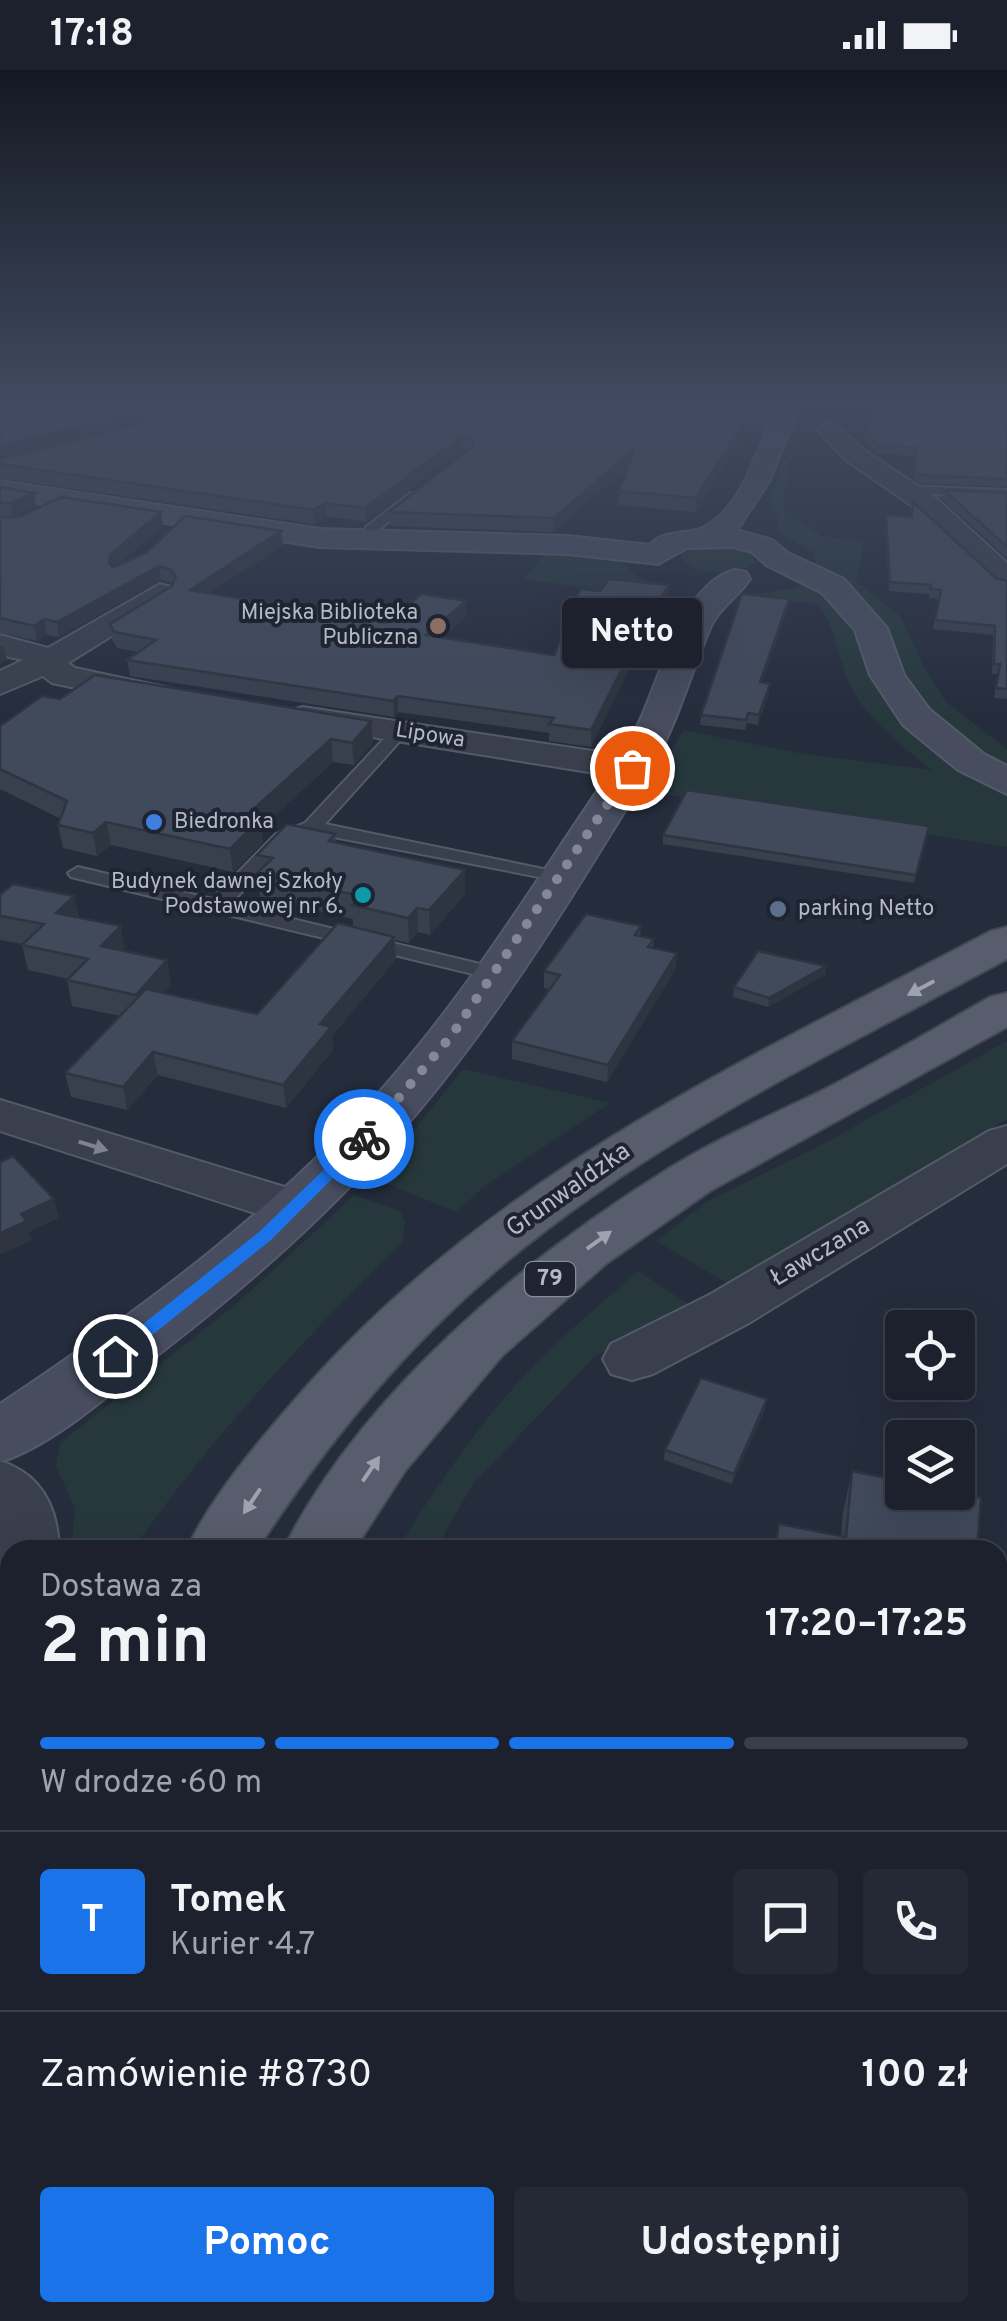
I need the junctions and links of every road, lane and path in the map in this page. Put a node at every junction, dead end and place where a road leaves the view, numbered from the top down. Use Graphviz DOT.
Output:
graph roads {
  1 [pos="48,510"];
  2 [pos="114,510"];
  3 [pos="396,510"];
  4 [pos="742,510"];
  5 [pos="745,510"];
  6 [pos="934,510"];
  7 [pos="40,514"];
  8 [pos="707,537"];
  9 [pos="365,540"];
  10 [pos="745,540"];
  11 [pos="679,565"];
  12 [pos="756,571"];
  13 [pos="1007,579"];
  14 [pos="160,592"];
  15 [pos="700,617"];
  16 [pos="0,645"];
  17 [pos="46,662"];
  18 [pos="0,684"];
  19 [pos="187,700"];
  20 [pos="276,713"];
  21 [pos="400,732"];
  22 [pos="632,768"];
  23 [pos="1007,782"];
  24 [pos="312,827"];
  25 [pos="78,873"];
  26 [pos="558,878"];
  27 [pos="218,905"];
  28 [pos="1007,942"];
  29 [pos="494,973"];
  30 [pos="1007,1007"];
  31 [pos="0,1115"];
  32 [pos="1007,1142"];
  33 [pos="295,1208"];
  34 [pos="632,1359"];
  35 [pos="0,1438"];
  36 [pos="0,1486"];
  37 [pos="25,1540"];
  38 [pos="227,1540"];
  39 [pos="323,1540"];
  1 -- 7 [label="lane"];
  2 -- 9 [label="street"];
  3 -- 9 [label="lane"];
  4 -- 8 [label="street"];
  5 -- 10 [label="street"];
  6 -- 13 [label="street"];
  8 -- 10 [label="street"];
  8 -- 11 [label="street"];
  9 -- 11 [label="street"];
  10 -- 12 [label="street"];
  11 -- 12 [label="street"];
  11 -- 15 [label="street"];
  12 -- 15 [label="street"];
  12 -- 23 [label="street"];
  14 -- 17 [label="street"];
  15 -- 22 [label="street"];
  16 -- 17 [label="street"];
  17 -- 18 [label="street"];
  17 -- 19 [label="street"];
  20 -- 21 [label="street, Lipowa"];
  21 -- 22 [label="street, Lipowa"];
  21 -- 24 [label="lane"];
  22 -- 26 [label="street"];
  24 -- 26 [label="lane"];
  24 -- 27 [label="lane"];
  25 -- 27 [label="lane"];
  26 -- 29 [label="street"];
  27 -- 29 [label="lane"];
  28 -- 38 [label="main road, Grunwaldzka / 79, one-way"];
  29 -- 33 [label="street"];
  39 -- 30 [label="main road, 79, one-way"];
  31 -- 33 [label="street, one-way"];
  32 -- 34 [label="street, Ławczana"];
  33 -- 35 [label="street"];
  36 -- 37 [label="street"];
}
